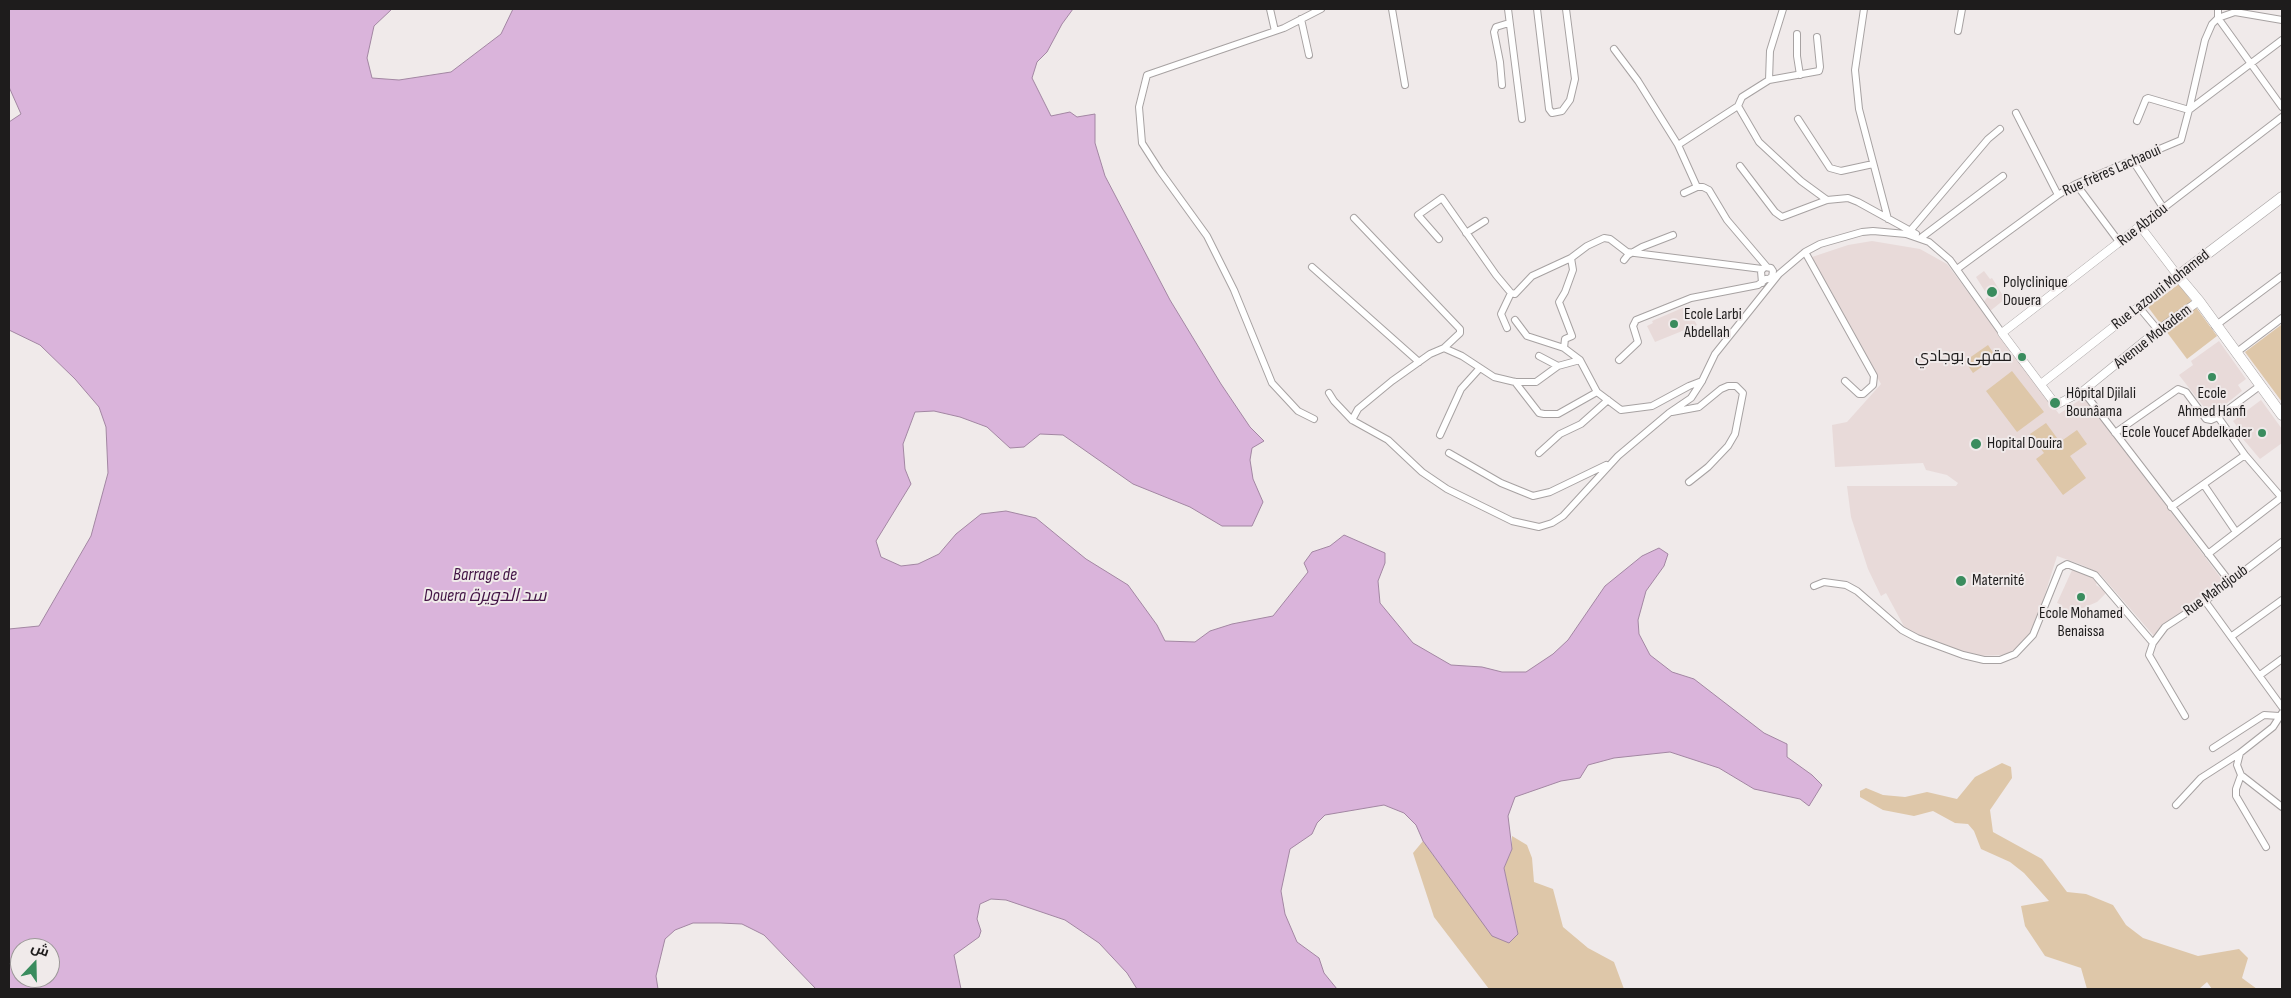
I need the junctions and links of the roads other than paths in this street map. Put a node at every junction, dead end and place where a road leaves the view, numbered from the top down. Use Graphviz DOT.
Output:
graph roads {
  1 [pos="1270,9"];
  2 [pos="1321,9"];
  3 [pos="1392,9"];
  4 [pos="1508,9"];
  5 [pos="1537,9"];
  6 [pos="1566,9"];
  7 [pos="1783,9"];
  8 [pos="1864,9"];
  9 [pos="1962,9"];
  10 [pos="2218,9"];
  11 [pos="2218,18"];
  12 [pos="1301,19"];
  13 [pos="2282,20"];
  14 [pos="1509,23"];
  15 [pos="1275,31"];
  16 [pos="1958,32"];
  17 [pos="1797,34"];
  18 [pos="1817,37"];
  19 [pos="2282,40"];
  20 [pos="1614,49"];
  21 [pos="1309,55"];
  22 [pos="2252,65"];
  23 [pos="1800,75"];
  24 [pos="1769,80"];
  25 [pos="1405,85"];
  26 [pos="1502,85"];
  27 [pos="1738,106"];
  28 [pos="2282,107"];
  29 [pos="2189,110"];
  30 [pos="2016,113"];
  31 [pos="2282,117"];
  32 [pos="1522,119"];
  33 [pos="1798,119"];
  34 [pos="2137,121"];
  35 [pos="2000,130"];
  36 [pos="1678,144"];
  37 [pos="2133,161"];
  38 [pos="1873,164"];
  39 [pos="1740,166"];
  40 [pos="2003,176"];
  41 [pos="2076,184"];
  42 [pos="1696,190"];
  43 [pos="1684,193"];
  44 [pos="2058,195"];
  45 [pos="2282,197"];
  46 [pos="1827,200"];
  47 [pos="2164,209"];
  48 [pos="1354,218"];
  49 [pos="1888,219"];
  50 [pos="1485,221"];
  51 [pos="2140,226"];
  52 [pos="1910,231"];
  53 [pos="1466,233"];
  54 [pos="1673,235"];
  55 [pos="1922,237"];
  56 [pos="1439,238"];
  57 [pos="1929,242"];
  58 [pos="2120,243"];
  59 [pos="1806,252"];
  60 [pos="1634,253"];
  61 [pos="1571,258"];
  62 [pos="1624,260"];
  63 [pos="1312,267"];
  64 [pos="1765,268"];
  65 [pos="1957,269"];
  66 [pos="1776,274"];
  67 [pos="2178,276"];
  68 [pos="2282,276"];
  69 [pos="1766,281"];
  70 [pos="1511,293"];
  71 [pos="2199,301"];
  72 [pos="2138,306"];
  73 [pos="2282,319"];
  74 [pos="1515,320"];
  75 [pos="2215,326"];
  76 [pos="1507,328"];
  77 [pos="2158,330"];
  78 [pos="2002,333"];
  79 [pos="1444,348"];
  80 [pos="1564,348"];
  81 [pos="2237,352"];
  82 [pos="1540,356"];
  83 [pos="1580,360"];
  84 [pos="1619,360"];
  85 [pos="1419,362"];
  86 [pos="1558,366"];
  87 [pos="1478,369"];
  88 [pos="1702,381"];
  89 [pos="1845,381"];
  90 [pos="1515,382"];
  91 [pos="2041,384"];
  92 [pos="2261,386"];
  93 [pos="2083,391"];
  94 [pos="1597,392"];
  95 [pos="1329,393"];
  96 [pos="1608,400"];
  97 [pos="1668,413"];
  98 [pos="2282,415"];
  99 [pos="2218,417"];
  100 [pos="1314,420"];
  101 [pos="1352,420"];
  102 [pos="2115,433"];
  103 [pos="1440,435"];
  104 [pos="1538,452"];
  105 [pos="1449,454"];
  106 [pos="2245,455"];
  107 [pos="1610,464"];
  108 [pos="1689,482"];
  109 [pos="2204,485"];
  110 [pos="2282,497"];
  111 [pos="2171,507"];
  112 [pos="2236,532"];
  113 [pos="2282,542"];
  114 [pos="2208,554"];
  115 [pos="2230,582"];
  116 [pos="1814,586"];
  117 [pos="2282,600"];
  118 [pos="2205,601"];
  119 [pos="2232,636"];
  120 [pos="2153,643"];
  121 [pos="2282,658"];
  122 [pos="2260,675"];
  123 [pos="2282,708"];
  124 [pos="2280,714"];
  125 [pos="2185,716"];
  126 [pos="2213,748"];
  127 [pos="2240,753"];
  128 [pos="2241,775"];
  129 [pos="2176,805"];
  130 [pos="2282,807"];
  131 [pos="2266,847"];
  1 -- 15 [label="street"];
  2 -- 12 [label="street"];
  3 -- 25 [label="street"];
  4 -- 14 [label="street"];
  5 -- 6 [label="street"];
  7 -- 24 [label="street"];
  8 -- 38 [label="street"];
  9 -- 16 [label="street"];
  10 -- 11 [label="street"];
  11 -- 13 [label="street"];
  11 -- 22 [label="street"];
  11 -- 29 [label="street"];
  12 -- 15 [label="street"];
  12 -- 21 [label="street"];
  14 -- 26 [label="street"];
  14 -- 32 [label="street"];
  15 -- 100 [label="street"];
  17 -- 23 [label="street"];
  18 -- 23 [label="street"];
  19 -- 22 [label="street"];
  20 -- 36 [label="street"];
  22 -- 28 [label="street"];
  22 -- 29 [label="street"];
  23 -- 24 [label="street"];
  24 -- 27 [label="street"];
  27 -- 36 [label="street"];
  27 -- 46 [label="street"];
  29 -- 34 [label="street"];
  29 -- 37 [label="street, Rue frères Lachaoui"];
  30 -- 44 [label="street"];
  31 -- 47 [label="street, Rue Abziou"];
  33 -- 38 [label="street"];
  35 -- 52 [label="street"];
  36 -- 42 [label="street"];
  37 -- 41 [label="street, Rue frères Lachaoui"];
  37 -- 47 [label="street"];
  38 -- 49 [label="street"];
  39 -- 46 [label="street"];
  40 -- 55 [label="street"];
  41 -- 44 [label="street, Rue frères Lachaoui"];
  41 -- 58 [label="street"];
  42 -- 43 [label="street"];
  42 -- 64 [label="street"];
  44 -- 65 [label="street, Rue frères Lachaoui"];
  45 -- 67 [label="main road, Rue Lazouni Mohamed"];
  46 -- 49 [label="street"];
  47 -- 51 [label="street, Rue Abziou"];
  48 -- 79 [label="street"];
  49 -- 52 [label="street"];
  50 -- 53 [label="street"];
  51 -- 58 [label="street, Rue Abziou"];
  51 -- 67 [label="street"];
  52 -- 55 [label="street"];
  53 -- 56 [label="street"];
  53 -- 70 [label="street"];
  54 -- 60 [label="street"];
  55 -- 57 [label="street"];
  57 -- 59 [label="street"];
  57 -- 65 [label="street"];
  58 -- 78 [label="street, Rue Abziou"];
  59 -- 66 [label="street"];
  59 -- 89 [label="street"];
  60 -- 61 [label="street"];
  60 -- 62 [label="street"];
  60 -- 64 [label="street"];
  61 -- 70 [label="street"];
  61 -- 80 [label="street"];
  63 -- 85 [label="street"];
  64 -- 66 [label="street"];
  64 -- 69 [label="street"];
  65 -- 78 [label="street"];
  66 -- 69 [label="street"];
  67 -- 71 [label="main road"];
  67 -- 72 [label="street, Rue Lazouni Mohamed"];
  68 -- 75 [label="street"];
  69 -- 84 [label="street"];
  69 -- 88 [label="street"];
  70 -- 76 [label="street"];
  71 -- 75 [label="main road"];
  71 -- 77 [label="street, Avenue Mokadem"];
  72 -- 77 [label="street"];
  72 -- 91 [label="street, Rue Lazouni Mohamed"];
  73 -- 81 [label="street"];
  74 -- 80 [label="street"];
  75 -- 81 [label="main road"];
  77 -- 93 [label="street, Avenue Mokadem"];
  78 -- 91 [label="street"];
  79 -- 85 [label="street"];
  79 -- 87 [label="street"];
  80 -- 83 [label="street"];
  81 -- 92 [label="main road"];
  82 -- 86 [label="street"];
  83 -- 86 [label="street"];
  83 -- 94 [label="street"];
  85 -- 101 [label="street"];
  86 -- 90 [label="street"];
  87 -- 90 [label="street"];
  87 -- 103 [label="street"];
  88 -- 96 [label="street"];
  88 -- 97 [label="street"];
  90 -- 94 [label="street"];
  91 -- 93 [label="street, Avenue Mokadem"];
  92 -- 98 [label="main road"];
  92 -- 99 [label="street"];
  93 -- 102 [label="street"];
  94 -- 96 [label="street"];
  95 -- 101 [label="street"];
  96 -- 104 [label="street"];
  97 -- 107 [label="street"];
  97 -- 108 [label="street"];
  99 -- 102 [label="street"];
  99 -- 106 [label="street"];
  101 -- 107 [label="street"];
  102 -- 111 [label="street"];
  105 -- 107 [label="street"];
  106 -- 109 [label="street"];
  106 -- 110 [label="street"];
  109 -- 111 [label="street"];
  109 -- 112 [label="street"];
  110 -- 112 [label="street"];
  111 -- 114 [label="street"];
  112 -- 114 [label="street"];
  113 -- 115 [label="street, Rue Mahdjoub"];
  114 -- 115 [label="street"];
  115 -- 118 [label="street, Rue Mahdjoub"];
  116 -- 120 [label="street"];
  117 -- 119 [label="street"];
  118 -- 119 [label="street"];
  118 -- 120 [label="street, Rue Mahdjoub"];
  119 -- 122 [label="street"];
  120 -- 125 [label="street"];
  121 -- 122 [label="street"];
  122 -- 123 [label="street"];
  124 -- 126 [label="street"];
  124 -- 127 [label="street"];
  127 -- 128 [label="street"];
  127 -- 129 [label="street"];
  128 -- 130 [label="street"];
  128 -- 131 [label="street"];
}
